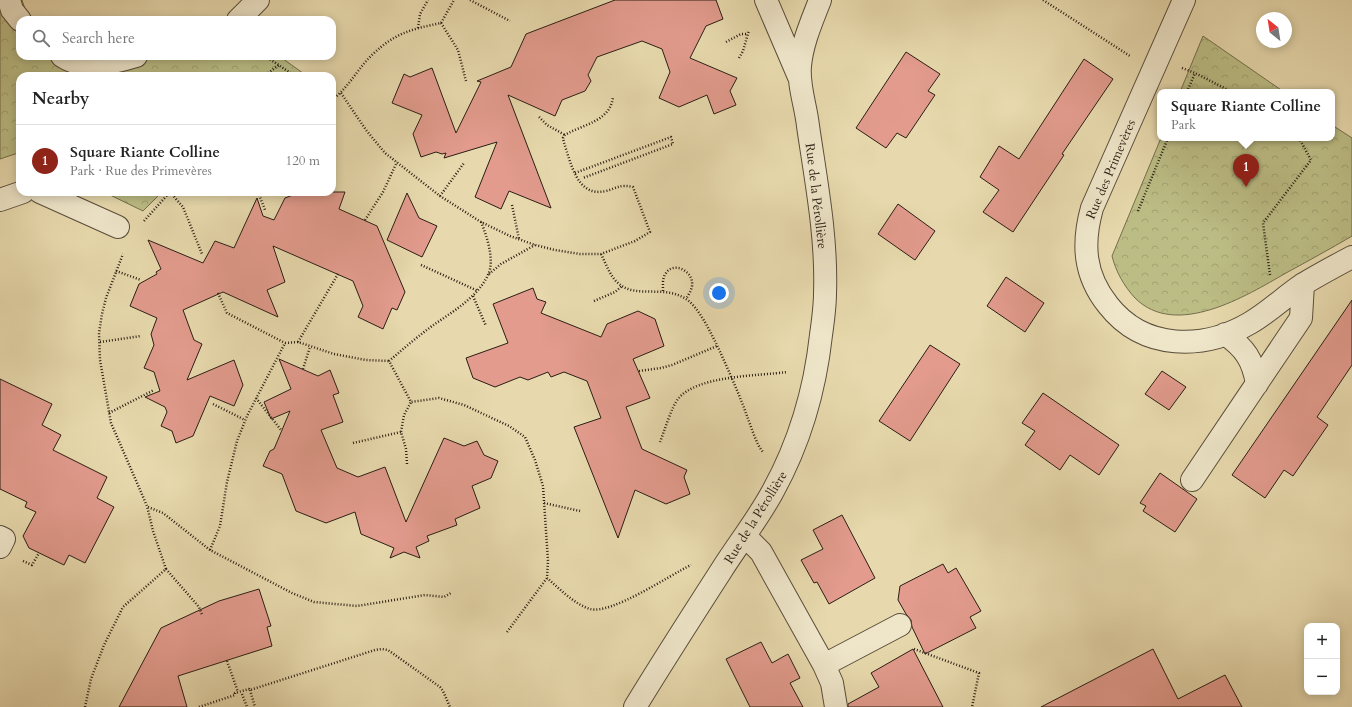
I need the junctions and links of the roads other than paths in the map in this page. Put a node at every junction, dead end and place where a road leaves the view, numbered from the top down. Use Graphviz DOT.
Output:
graph roads {
  1 [pos="8,0"];
  2 [pos="258,0"];
  3 [pos="766,0"];
  4 [pos="820,0"];
  5 [pos="1184,0"];
  6 [pos="17,16"];
  7 [pos="242,16"];
  8 [pos="67,60"];
  9 [pos="118,60"];
  10 [pos="80,70"];
  11 [pos="800,78"];
  12 [pos="16,195"];
  13 [pos="49,196"];
  14 [pos="0,200"];
  15 [pos="118,227"];
  16 [pos="1352,257"];
  17 [pos="1304,284"];
  18 [pos="1226,334"];
  19 [pos="1257,384"];
  20 [pos="1192,480"];
  21 [pos="745,536"];
  22 [pos="0,537"];
  23 [pos="0,547"];
  24 [pos="900,625"];
  25 [pos="824,665"];
  26 [pos="635,707"];
  27 [pos="836,707"];
  1 -- 6 [label="street"];
  2 -- 7 [label="street"];
  3 -- 11 [label="street"];
  4 -- 11 [label="street, Rue de la Pérollière"];
  5 -- 18 [label="street, Rue des Primevères"];
  8 -- 10 [label="street"];
  9 -- 10 [label="street"];
  11 -- 21 [label="street, Rue de la Pérollière"];
  12 -- 14 [label="street"];
  13 -- 15 [label="street"];
  16 -- 17 [label="street, Rue des Primevères"];
  17 -- 18 [label="street, Rue des Primevères"];
  17 -- 19 [label="street"];
  18 -- 19 [label="street"];
  19 -- 20 [label="street"];
  21 -- 25 [label="street"];
  21 -- 26 [label="street, Rue de la Pérollière"];
  22 -- 23 [label="street"];
  24 -- 25 [label="street"];
  25 -- 27 [label="street"];
}
